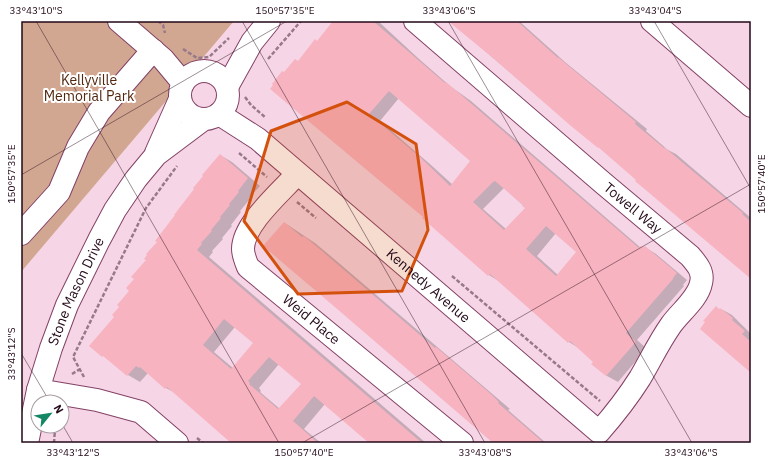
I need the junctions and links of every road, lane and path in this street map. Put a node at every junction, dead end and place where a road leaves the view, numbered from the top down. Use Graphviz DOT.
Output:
graph roads {
  1 [pos="119,21"];
  2 [pos="269,21"];
  3 [pos="301,21"];
  4 [pos="415,21"];
  5 [pos="659,23"];
  6 [pos="252,42"];
  7 [pos="158,54"];
  8 [pos="265,62"];
  9 [pos="191,82"];
  10 [pos="224,103"];
  11 [pos="751,106"];
  12 [pos="269,121"];
  13 [pos="156,154"];
  14 [pos="298,174"];
  15 [pos="21,234"];
  16 [pos="452,276"];
  17 [pos="38,390"];
  18 [pos="618,410"];
  19 [pos="599,432"];
  20 [pos="27,443"];
  21 [pos="177,443"];
  22 [pos="462,443"];
  1 -- 7 [label="street"];
  2 -- 6 [label="street, Stone Mason Drive"];
  3 -- 8 [label="path"];
  4 -- 18 [label="street, Towell Way"];
  5 -- 11 [label="street"];
  6 -- 9 [label="street, Stone Mason Drive"];
  6 -- 10 [label="street, Stone Mason Drive"];
  7 -- 9 [label="street"];
  7 -- 15 [label="street"];
  9 -- 10 [label="street, Kennedy Avenue"];
  9 -- 10 [label="street"];
  9 -- 13 [label="street, Stone Mason Drive"];
  10 -- 12 [label="path"];
  10 -- 13 [label="street, Stone Mason Drive"];
  10 -- 14 [label="street, Kennedy Avenue"];
  13 -- 17 [label="street, Stone Mason Drive"];
  14 -- 19 [label="street, Kennedy Avenue"];
  14 -- 22 [label="street, Weid Place"];
  16 -- 18 [label="path"];
  17 -- 20 [label="street, Stone Mason Drive"];
  17 -- 21 [label="street"];
  18 -- 19 [label="street, Towell Way"];
}
